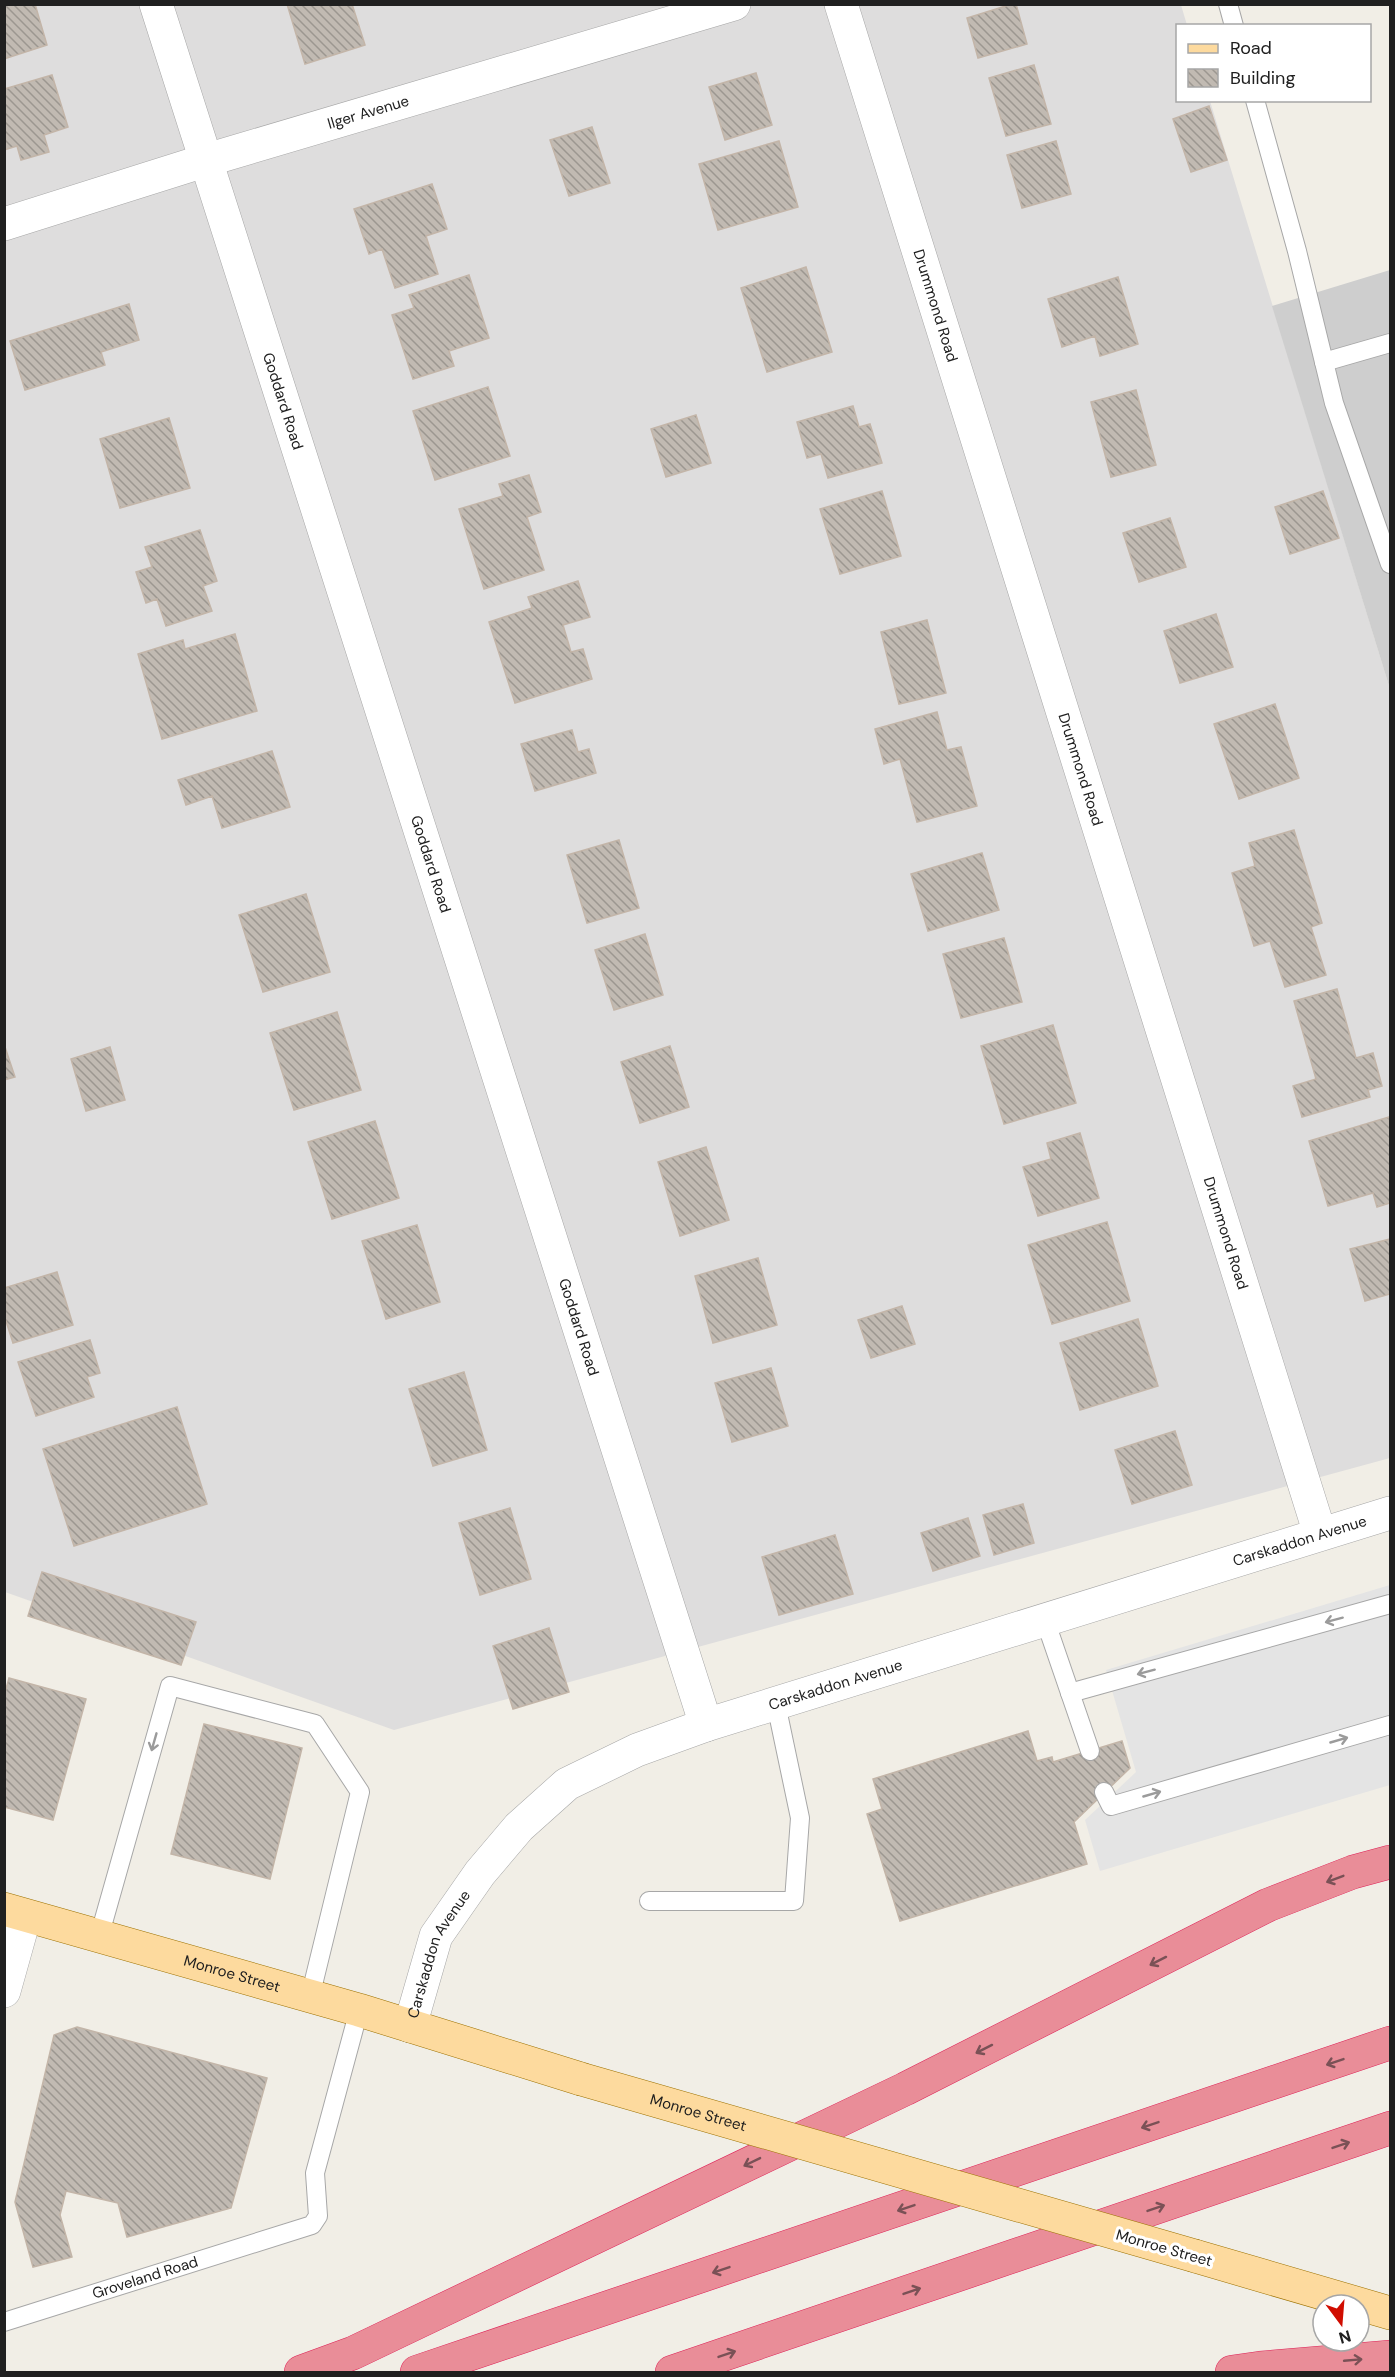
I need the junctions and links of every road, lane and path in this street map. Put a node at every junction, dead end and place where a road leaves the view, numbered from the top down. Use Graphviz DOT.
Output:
graph roads {
  1 [pos="156,4"];
  2 [pos="734,4"];
  3 [pos="841,4"];
  4 [pos="1228,4"];
  5 [pos="1233,24"];
  6 [pos="1256,102"];
  7 [pos="207,160"];
  8 [pos="4,224"];
  9 [pos="1390,343"];
  10 [pos="1324,362"];
  11 [pos="1390,564"];
  12 [pos="1390,1513"];
  13 [pos="1320,1534"];
  14 [pos="1390,1604"];
  15 [pos="1045,1620"];
  16 [pos="1070,1693"];
  17 [pos="776,1704"];
  18 [pos="706,1725"];
  19 [pos="1390,1725"];
  20 [pos="1089,1750"];
  21 [pos="1104,1792"];
  22 [pos="1390,1862"];
  23 [pos="649,1901"];
  24 [pos="15,1913"];
  25 [pos="99,1937"];
  26 [pos="4,1991"];
  27 [pos="310,1997"];
  28 [pos="359,2010"];
  29 [pos="410,2026"];
  30 [pos="1390,2043"];
  31 [pos="1390,2128"];
  32 [pos="1390,2313"];
  33 [pos="4,2322"];
  34 [pos="1390,2357"];
  35 [pos="301,2373"];
  36 [pos="417,2373"];
  37 [pos="672,2373"];
  38 [pos="1232,2373"];
  1 -- 7 [label="street, Goddard Road"];
  2 -- 7 [label="street, Ilger Avenue"];
  3 -- 13 [label="street, Drummond Road"];
  4 -- 5 [label="lane"];
  6 -- 10 [label="lane"];
  7 -- 8 [label="street, Ilger Avenue"];
  7 -- 18 [label="street, Goddard Road"];
  9 -- 10 [label="lane"];
  10 -- 11 [label="lane"];
  12 -- 13 [label="street, Carskaddon Avenue"];
  13 -- 15 [label="street, Carskaddon Avenue"];
  14 -- 16 [label="lane, one-way"];
  15 -- 16 [label="lane"];
  15 -- 17 [label="street, Carskaddon Avenue"];
  16 -- 20 [label="lane"];
  17 -- 18 [label="street, Carskaddon Avenue"];
  17 -- 23 [label="lane"];
  18 -- 29 [label="street, Carskaddon Avenue"];
  21 -- 19 [label="lane, one-way"];
  22 -- 35 [label="highway, one-way"];
  24 -- 25 [label="main road, Monroe Street"];
  24 -- 26 [label="street"];
  25 -- 27 [label="main road, Monroe Street"];
  27 -- 25 [label="lane, one-way"];
  27 -- 28 [label="main road, Monroe Street"];
  28 -- 29 [label="main road, Monroe Street"];
  28 -- 33 [label="lane, Groveland Road"];
  29 -- 32 [label="main road, Monroe Street, bridge"];
  30 -- 36 [label="highway, one-way"];
  37 -- 31 [label="highway, one-way"];
  38 -- 34 [label="highway, one-way"];
}
